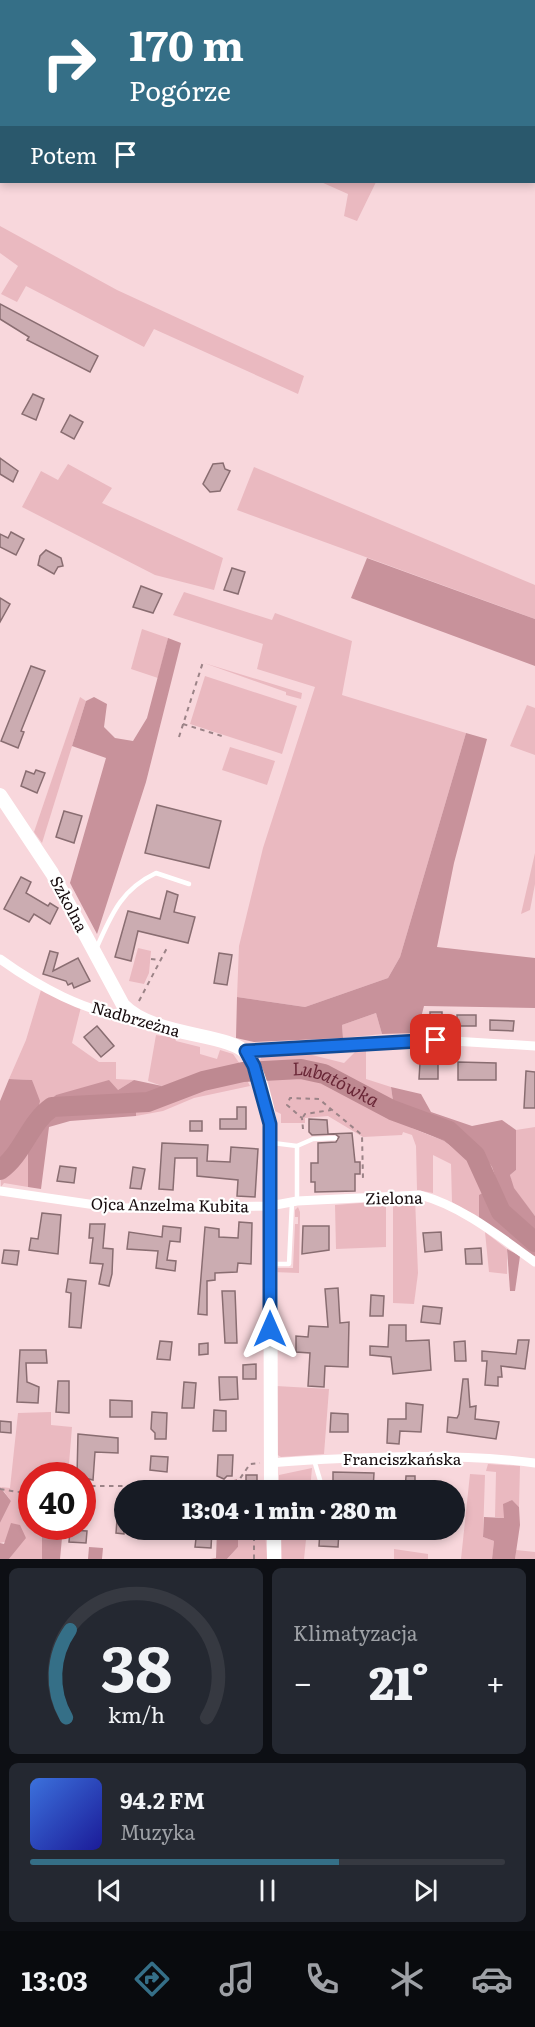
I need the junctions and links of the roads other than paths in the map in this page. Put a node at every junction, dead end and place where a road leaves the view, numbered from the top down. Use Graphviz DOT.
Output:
graph roads {
  1 [pos="0,795"];
  2 [pos="189,884"];
  3 [pos="95,953"];
  4 [pos="0,959"];
  5 [pos="132,1015"];
  6 [pos="535,1046"];
  7 [pos="246,1051"];
  8 [pos="335,1138"];
  9 [pos="270,1143"];
  10 [pos="297,1146"];
  11 [pos="0,1191"];
  12 [pos="295,1202"];
  13 [pos="270,1206"];
  14 [pos="535,1262"];
  15 [pos="270,1264"];
  16 [pos="314,1460"];
  17 [pos="269,1463"];
  18 [pos="535,1463"];
  19 [pos="270,1480"];
  20 [pos="320,1480"];
  21 [pos="273,1540"];
  22 [pos="274,1559"];
  1 -- 3 [label="street, Szkolna"];
  2 -- 3 [label="lane"];
  3 -- 5 [label="street, Szkolna"];
  4 -- 5 [label="street, Nadbrzeżna"];
  5 -- 7 [label="street, Nadbrzeżna"];
  6 -- 7 [label="street"];
  7 -- 9 [label="street"];
  8 -- 10 [label="lane"];
  9 -- 10 [label="lane"];
  9 -- 13 [label="street"];
  10 -- 12 [label="lane"];
  11 -- 13 [label="street, Ojca Anzelma Kubita"];
  12 -- 13 [label="street, Zielona"];
  12 -- 14 [label="street, Zielona"];
  12 -- 15 [label="lane"];
  13 -- 15 [label="street"];
  15 -- 17 [label="street"];
  16 -- 17 [label="street, Franciszkańska"];
  16 -- 18 [label="street, Franciszkańska"];
  16 -- 20 [label="lane"];
  17 -- 19 [label="street"];
  21 -- 22 [label="street"];
}
